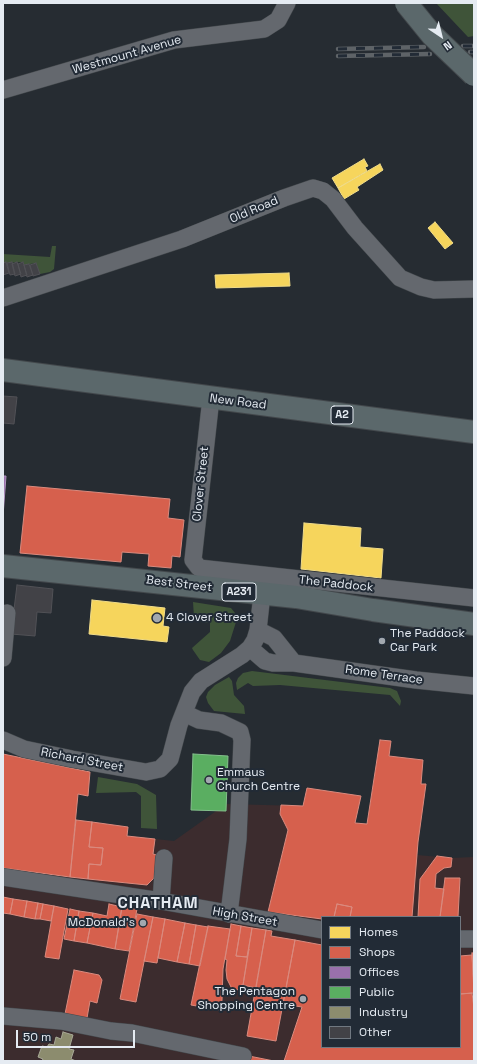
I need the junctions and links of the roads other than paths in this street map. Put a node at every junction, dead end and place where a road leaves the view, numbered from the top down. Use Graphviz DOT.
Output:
graph roads {
  1 [pos="287,3"];
  2 [pos="406,3"];
  3 [pos="474,75"];
  4 [pos="3,90"];
  5 [pos="474,289"];
  6 [pos="3,298"];
  7 [pos="3,370"];
  8 [pos="211,398"];
  9 [pos="474,432"];
  10 [pos="3,566"];
  11 [pos="199,568"];
  12 [pos="262,594"];
  13 [pos="474,598"];
  14 [pos="7,612"];
  15 [pos="474,624"];
  16 [pos="258,630"];
  17 [pos="250,648"];
  18 [pos="3,658"];
  19 [pos="294,663"];
  20 [pos="474,686"];
  21 [pos="184,713"];
  22 [pos="3,740"];
  23 [pos="164,858"];
  24 [pos="3,877"];
  25 [pos="161,901"];
  26 [pos="229,914"];
  27 [pos="321,930"];
  28 [pos="461,939"];
  29 [pos="474,939"];
  30 [pos="3,1016"];
  31 [pos="243,1056"];
  1 -- 4 [label="street, Westmount Avenue"];
  2 -- 3 [label="main road, bridge"];
  5 -- 6 [label="street, Old Road"];
  7 -- 8 [label="main road, New Road / A2"];
  8 -- 9 [label="main road, New Road / A2"];
  8 -- 11 [label="street, Clover Street"];
  10 -- 12 [label="main road, Best Street / A231"];
  11 -- 13 [label="street, The Paddock"];
  12 -- 15 [label="main road, Best Street / A231"];
  12 -- 16 [label="street"];
  14 -- 18 [label="street"];
  16 -- 17 [label="street"];
  16 -- 19 [label="street"];
  17 -- 19 [label="street, Rome Terrace"];
  17 -- 21 [label="street"];
  19 -- 20 [label="street, Rome Terrace"];
  21 -- 22 [label="street, Richard Street"];
  21 -- 26 [label="street"];
  23 -- 25 [label="street"];
  24 -- 25 [label="street, High Street"];
  25 -- 26 [label="street, High Street"];
  26 -- 27 [label="street, High Street"];
  28 -- 29 [label="street"];
  30 -- 31 [label="street"];
}
